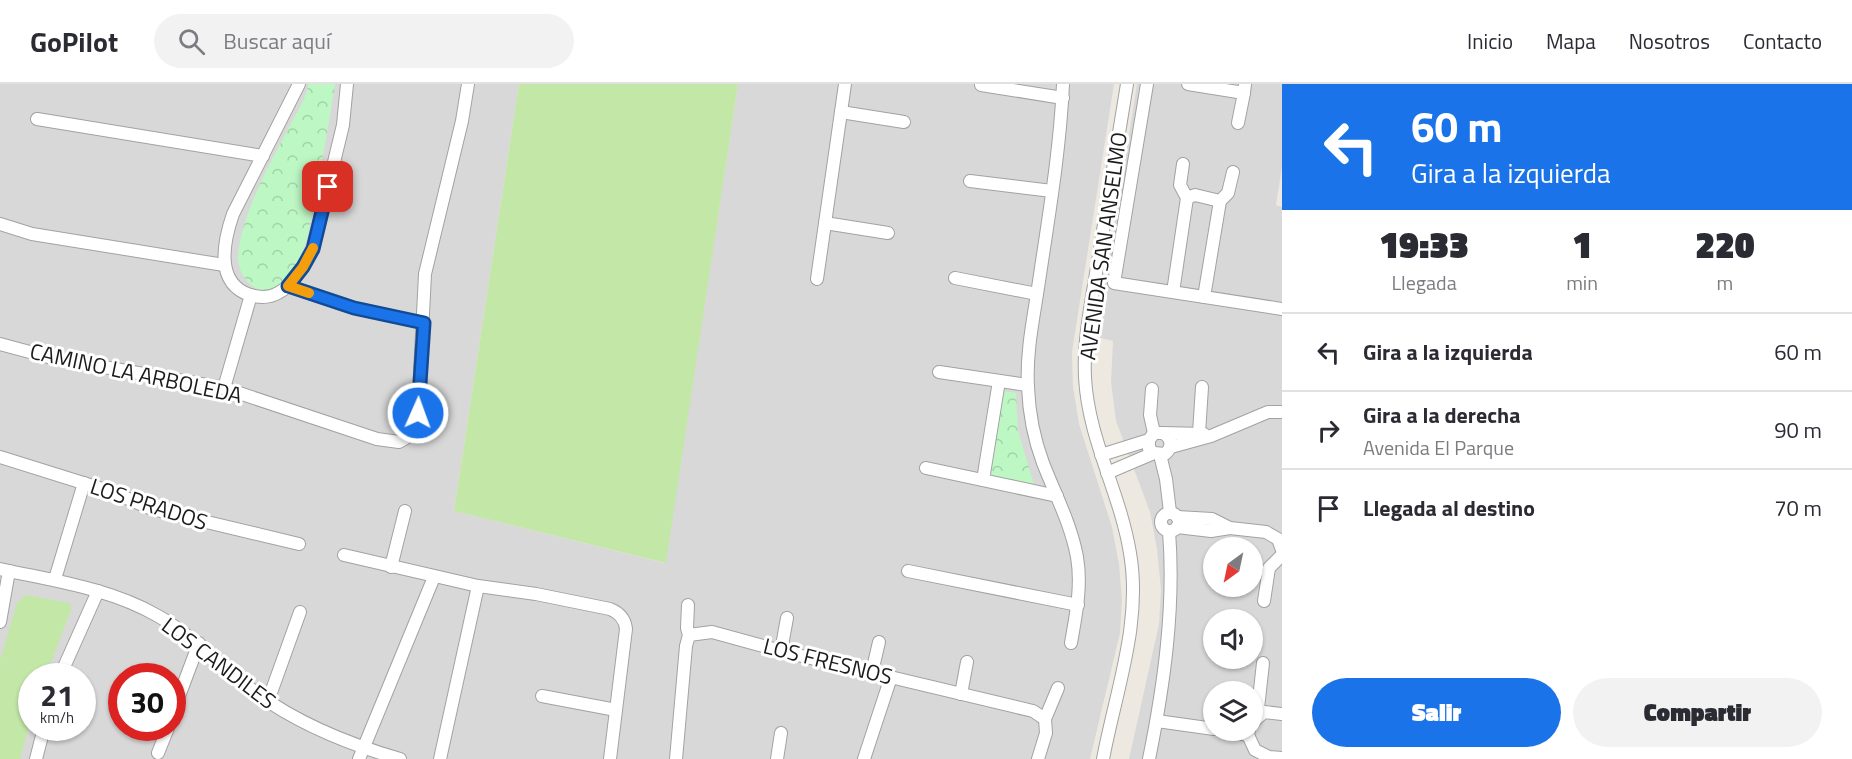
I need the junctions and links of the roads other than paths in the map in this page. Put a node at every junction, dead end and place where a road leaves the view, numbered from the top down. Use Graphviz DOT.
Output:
graph roads {
  1 [pos="299,84"];
  2 [pos="347,84"];
  3 [pos="469,84"];
  4 [pos="845,84"];
  5 [pos="1063,84"];
  6 [pos="1127,84"];
  7 [pos="1147,84"];
  8 [pos="1188,84"];
  9 [pos="981,85"];
  10 [pos="1025,88"];
  11 [pos="1244,88"];
  12 [pos="1063,99"];
  13 [pos="841,112"];
  14 [pos="37,119"];
  15 [pos="904,122"];
  16 [pos="1238,123"];
  17 [pos="262,156"];
  18 [pos="1183,164"];
  19 [pos="1233,172"];
  20 [pos="970,181"];
  21 [pos="1052,191"];
  22 [pos="1187,198"];
  23 [pos="1220,201"];
  24 [pos="825,223"];
  25 [pos="0,224"];
  26 [pos="888,233"];
  27 [pos="224,266"];
  28 [pos="956,278"];
  29 [pos="817,279"];
  30 [pos="288,286"];
  31 [pos="1173,292"];
  32 [pos="1037,294"];
  33 [pos="251,295"];
  34 [pos="1204,297"];
  35 [pos="1282,309"];
  36 [pos="424,323"];
  37 [pos="0,344"];
  38 [pos="939,372"];
  39 [pos="999,381"];
  40 [pos="1028,385"];
  41 [pos="1202,387"];
  42 [pos="224,388"];
  43 [pos="1152,389"];
  44 [pos="1282,412"];
  45 [pos="1155,435"];
  46 [pos="1205,435"];
  47 [pos="1162,452"];
  48 [pos="1101,455"];
  49 [pos="0,457"];
  50 [pos="926,468"];
  51 [pos="1107,473"];
  52 [pos="983,480"];
  53 [pos="84,483"];
  54 [pos="1057,496"];
  55 [pos="405,511"];
  56 [pos="1173,522"];
  57 [pos="299,544"];
  58 [pos="1281,545"];
  59 [pos="344,555"];
  60 [pos="391,567"];
  61 [pos="5,570"];
  62 [pos="908,571"];
  63 [pos="434,577"];
  64 [pos="55,579"];
  65 [pos="478,586"];
  66 [pos="98,591"];
  67 [pos="1264,601"];
  68 [pos="688,605"];
  69 [pos="1078,605"];
  70 [pos="300,612"];
  71 [pos="786,618"];
  72 [pos="0,621"];
  73 [pos="689,635"];
  74 [pos="879,642"];
  75 [pos="199,643"];
  76 [pos="1071,643"];
  77 [pos="781,651"];
  78 [pos="967,662"];
  79 [pos="66,663"];
  80 [pos="872,672"];
  81 [pos="891,677"];
  82 [pos="186,678"];
  83 [pos="1058,688"];
  84 [pos="961,694"];
  85 [pos="542,696"];
  86 [pos="268,701"];
  87 [pos="616,710"];
  88 [pos="1263,713"];
  89 [pos="1282,714"];
  90 [pos="1045,719"];
  91 [pos="1157,721"];
  92 [pos="1203,727"];
  93 [pos="781,733"];
  94 [pos="41,741"];
  95 [pos="163,741"];
  96 [pos="1254,741"];
  97 [pos="158,753"];
  98 [pos="361,754"];
  99 [pos="1282,758"];
  100 [pos="36,759"];
  101 [pos="400,759"];
  102 [pos="440,759"];
  103 [pos="609,759"];
  104 [pos="676,759"];
  105 [pos="777,759"];
  106 [pos="864,759"];
  107 [pos="1038,759"];
  108 [pos="1103,759"];
  109 [pos="1149,759"];
  1 -- 17 [label="street"];
  2 -- 30 [label="street"];
  3 -- 36 [label="street, CAMINO LA ARBOLEDA"];
  4 -- 13 [label="street"];
  5 -- 12 [label="street"];
  6 -- 48 [label="street, AVENIDA SAN ANSELMO"];
  7 -- 31 [label="street"];
  8 -- 11 [label="street"];
  9 -- 10 [label="street"];
  10 -- 12 [label="street"];
  11 -- 16 [label="street"];
  12 -- 21 [label="street"];
  13 -- 15 [label="street"];
  13 -- 24 [label="street"];
  14 -- 17 [label="street"];
  17 -- 27 [label="street"];
  18 -- 22 [label="street"];
  19 -- 23 [label="street"];
  20 -- 21 [label="street"];
  21 -- 32 [label="street"];
  22 -- 23 [label="street"];
  22 -- 31 [label="street"];
  23 -- 34 [label="street"];
  24 -- 26 [label="street"];
  24 -- 29 [label="street"];
  25 -- 27 [label="street"];
  27 -- 33 [label="street"];
  28 -- 32 [label="street"];
  30 -- 33 [label="street"];
  30 -- 36 [label="street"];
  31 -- 34 [label="street"];
  32 -- 40 [label="street"];
  33 -- 42 [label="street"];
  34 -- 35 [label="street"];
  36 -- 42 [label="street, CAMINO LA ARBOLEDA"];
  37 -- 42 [label="street, CAMINO LA ARBOLEDA"];
  38 -- 39 [label="street"];
  39 -- 40 [label="street"];
  39 -- 52 [label="street"];
  40 -- 54 [label="street"];
  41 -- 46 [label="street"];
  43 -- 45 [label="street"];
  44 -- 46 [label="street"];
  45 -- 46 [label="street"];
  45 -- 47 [label="street"];
  45 -- 47 [label="street"];
  45 -- 48 [label="street"];
  46 -- 47 [label="street"];
  47 -- 51 [label="street"];
  47 -- 56 [label="street"];
  48 -- 51 [label="street, AVENIDA SAN ANSELMO"];
  49 -- 53 [label="street, LOS PRADOS"];
  50 -- 52 [label="street"];
  51 -- 108 [label="street, AVENIDA SAN ANSELMO"];
  52 -- 54 [label="street"];
  53 -- 57 [label="street, LOS PRADOS"];
  53 -- 64 [label="street"];
  54 -- 69 [label="street"];
  55 -- 60 [label="street"];
  56 -- 58 [label="street"];
  56 -- 91 [label="street"];
  58 -- 67 [label="street"];
  59 -- 60 [label="street"];
  60 -- 63 [label="street"];
  61 -- 64 [label="street, LOS CANDILES"];
  61 -- 72 [label="street"];
  62 -- 69 [label="street"];
  63 -- 65 [label="street"];
  63 -- 98 [label="street"];
  64 -- 66 [label="street, LOS CANDILES"];
  65 -- 87 [label="street"];
  65 -- 102 [label="street"];
  66 -- 75 [label="street, LOS CANDILES"];
  66 -- 79 [label="street"];
  68 -- 73 [label="street"];
  69 -- 76 [label="street"];
  70 -- 86 [label="street"];
  71 -- 77 [label="street"];
  73 -- 77 [label="street, LOS FRESNOS"];
  73 -- 104 [label="street"];
  74 -- 80 [label="street"];
  75 -- 82 [label="street"];
  75 -- 86 [label="street, LOS CANDILES"];
  77 -- 80 [label="street, LOS FRESNOS"];
  78 -- 84 [label="street"];
  80 -- 81 [label="street, LOS FRESNOS"];
  81 -- 84 [label="street, LOS FRESNOS"];
  81 -- 106 [label="street"];
  83 -- 90 [label="street"];
  84 -- 90 [label="street, LOS FRESNOS"];
  85 -- 87 [label="street"];
  86 -- 98 [label="street, LOS CANDILES"];
  87 -- 103 [label="street"];
  88 -- 89 [label="street"];
  90 -- 107 [label="street"];
  91 -- 92 [label="street"];
  91 -- 109 [label="street"];
  93 -- 105 [label="street"];
  94 -- 100 [label="street"];
  95 -- 97 [label="street"];
  96 -- 99 [label="street"];
  98 -- 101 [label="street, LOS CANDILES"];
}
